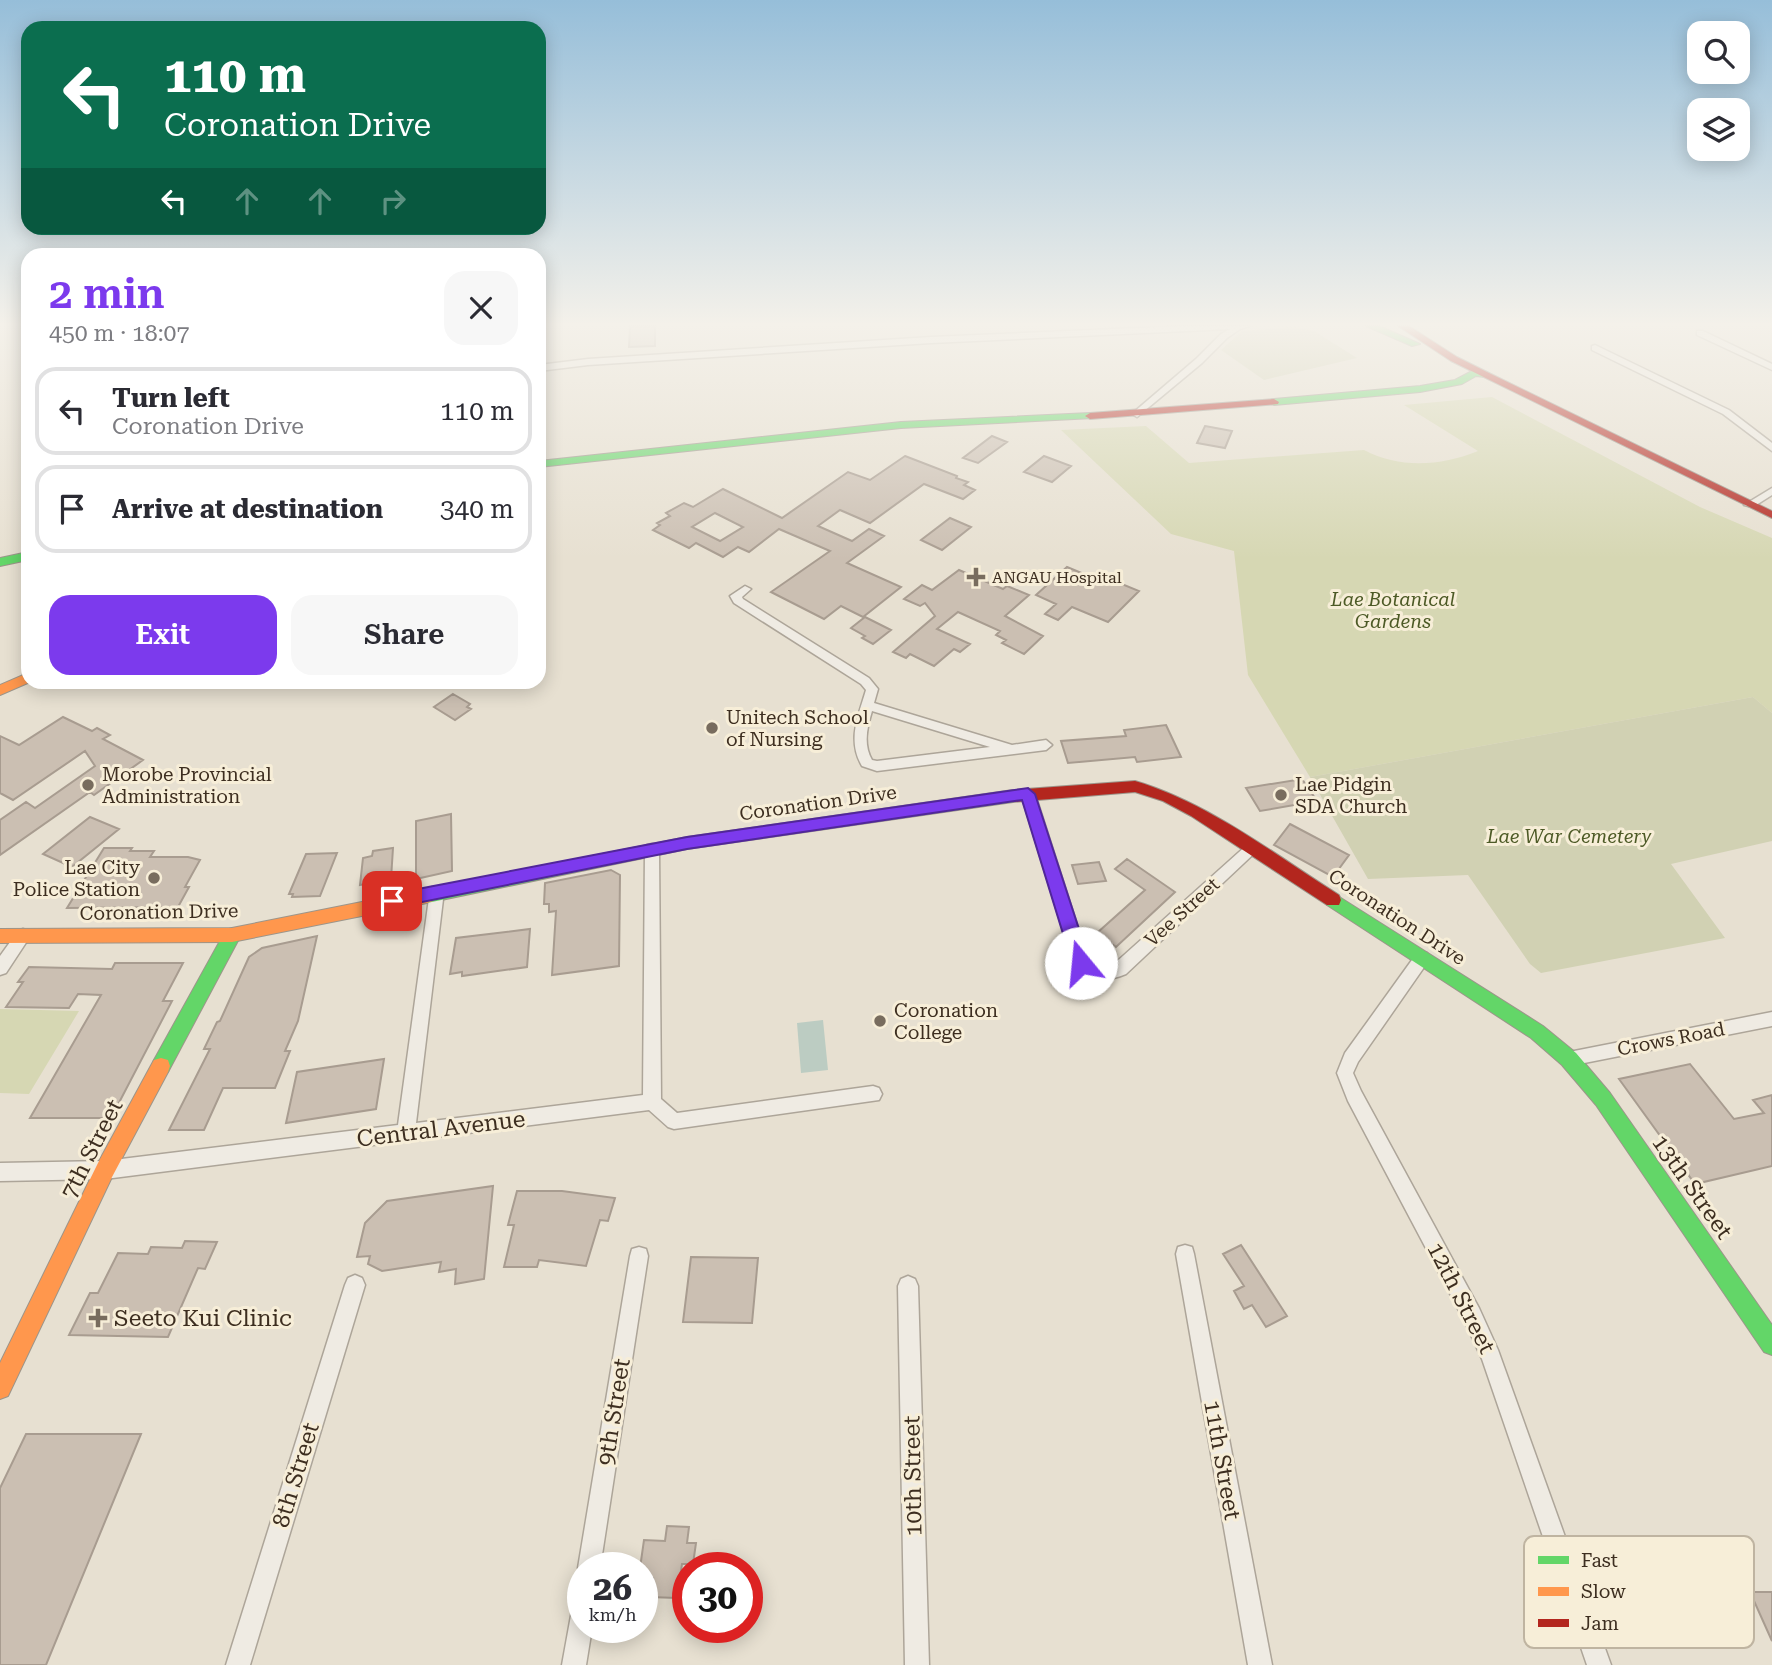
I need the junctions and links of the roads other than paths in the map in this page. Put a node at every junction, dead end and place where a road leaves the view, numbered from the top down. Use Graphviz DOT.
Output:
graph roads {
  1 [pos="1149,404"];
  2 [pos="1254,404"];
  3 [pos="1540,404"];
  4 [pos="1709,404"];
  5 [pos="1137,414"];
  6 [pos="1772,447"];
  7 [pos="546,463"];
  8 [pos="1772,491"];
  9 [pos="1749,505"];
  10 [pos="1772,515"];
  11 [pos="21,558"];
  12 [pos="0,562"];
  13 [pos="745,589"];
  14 [pos="21,681"];
  15 [pos="0,690"];
  16 [pos="868,706"];
  17 [pos="1046,745"];
  18 [pos="1012,749"];
  19 [pos="1028,794"];
  20 [pos="1253,848"];
  21 [pos="652,849"];
  22 [pos="437,891"];
  23 [pos="23,935"];
  24 [pos="232,935"];
  25 [pos="0,936"];
  26 [pos="1422,958"];
  27 [pos="0,968"];
  28 [pos="1772,1019"];
  29 [pos="1569,1059"];
  30 [pos="873,1094"];
  31 [pos="652,1102"];
  32 [pos="405,1134"];
  33 [pos="105,1170"];
  34 [pos="0,1172"];
  35 [pos="1185,1254"];
  36 [pos="639,1256"];
  37 [pos="355,1285"];
  38 [pos="908,1286"];
  39 [pos="1772,1344"];
  40 [pos="0,1388"];
  41 [pos="1554,1536"];
  42 [pos="592,1552"];
  43 [pos="578,1643"];
  44 [pos="1593,1648"];
  45 [pos="238,1665"];
  46 [pos="574,1665"];
  47 [pos="917,1665"];
  48 [pos="1260,1665"];
  49 [pos="1599,1665"];
  1 -- 5 [label="street"];
  2 -- 5 [label="main road"];
  3 -- 9 [label="main road"];
  4 -- 6 [label="street"];
  5 -- 7 [label="main road"];
  8 -- 9 [label="street"];
  9 -- 10 [label="main road"];
  11 -- 12 [label="main road"];
  13 -- 16 [label="street"];
  14 -- 15 [label="main road"];
  16 -- 18 [label="street"];
  16 -- 18 [label="street"];
  17 -- 18 [label="street"];
  19 -- 20 [label="main road, Coronation Drive"];
  19 -- 20 [label="street, Vee Street"];
  19 -- 21 [label="main road, Coronation Drive"];
  20 -- 26 [label="main road, Coronation Drive"];
  21 -- 22 [label="main road, Coronation Drive"];
  21 -- 31 [label="street"];
  22 -- 24 [label="main road, Coronation Drive"];
  22 -- 32 [label="street"];
  23 -- 24 [label="main road, Coronation Drive"];
  23 -- 25 [label="main road, Coronation Drive"];
  23 -- 27 [label="street"];
  24 -- 33 [label="main road, 7th Street"];
  26 -- 29 [label="main road, Coronation Drive"];
  26 -- 41 [label="street, 12th Street"];
  28 -- 29 [label="street, Crows Road"];
  29 -- 39 [label="main road, 13th Street"];
  30 -- 31 [label="street"];
  31 -- 32 [label="street, Central Avenue"];
  32 -- 33 [label="street, Central Avenue"];
  33 -- 34 [label="street, Central Avenue"];
  33 -- 40 [label="main road, 7th Street"];
  35 -- 48 [label="street, 11th Street"];
  36 -- 42 [label="street, 9th Street"];
  37 -- 45 [label="street, 8th Street"];
  38 -- 47 [label="street, 10th Street"];
  43 -- 46 [label="street"];
  44 -- 49 [label="street, 12th Street"];
}
